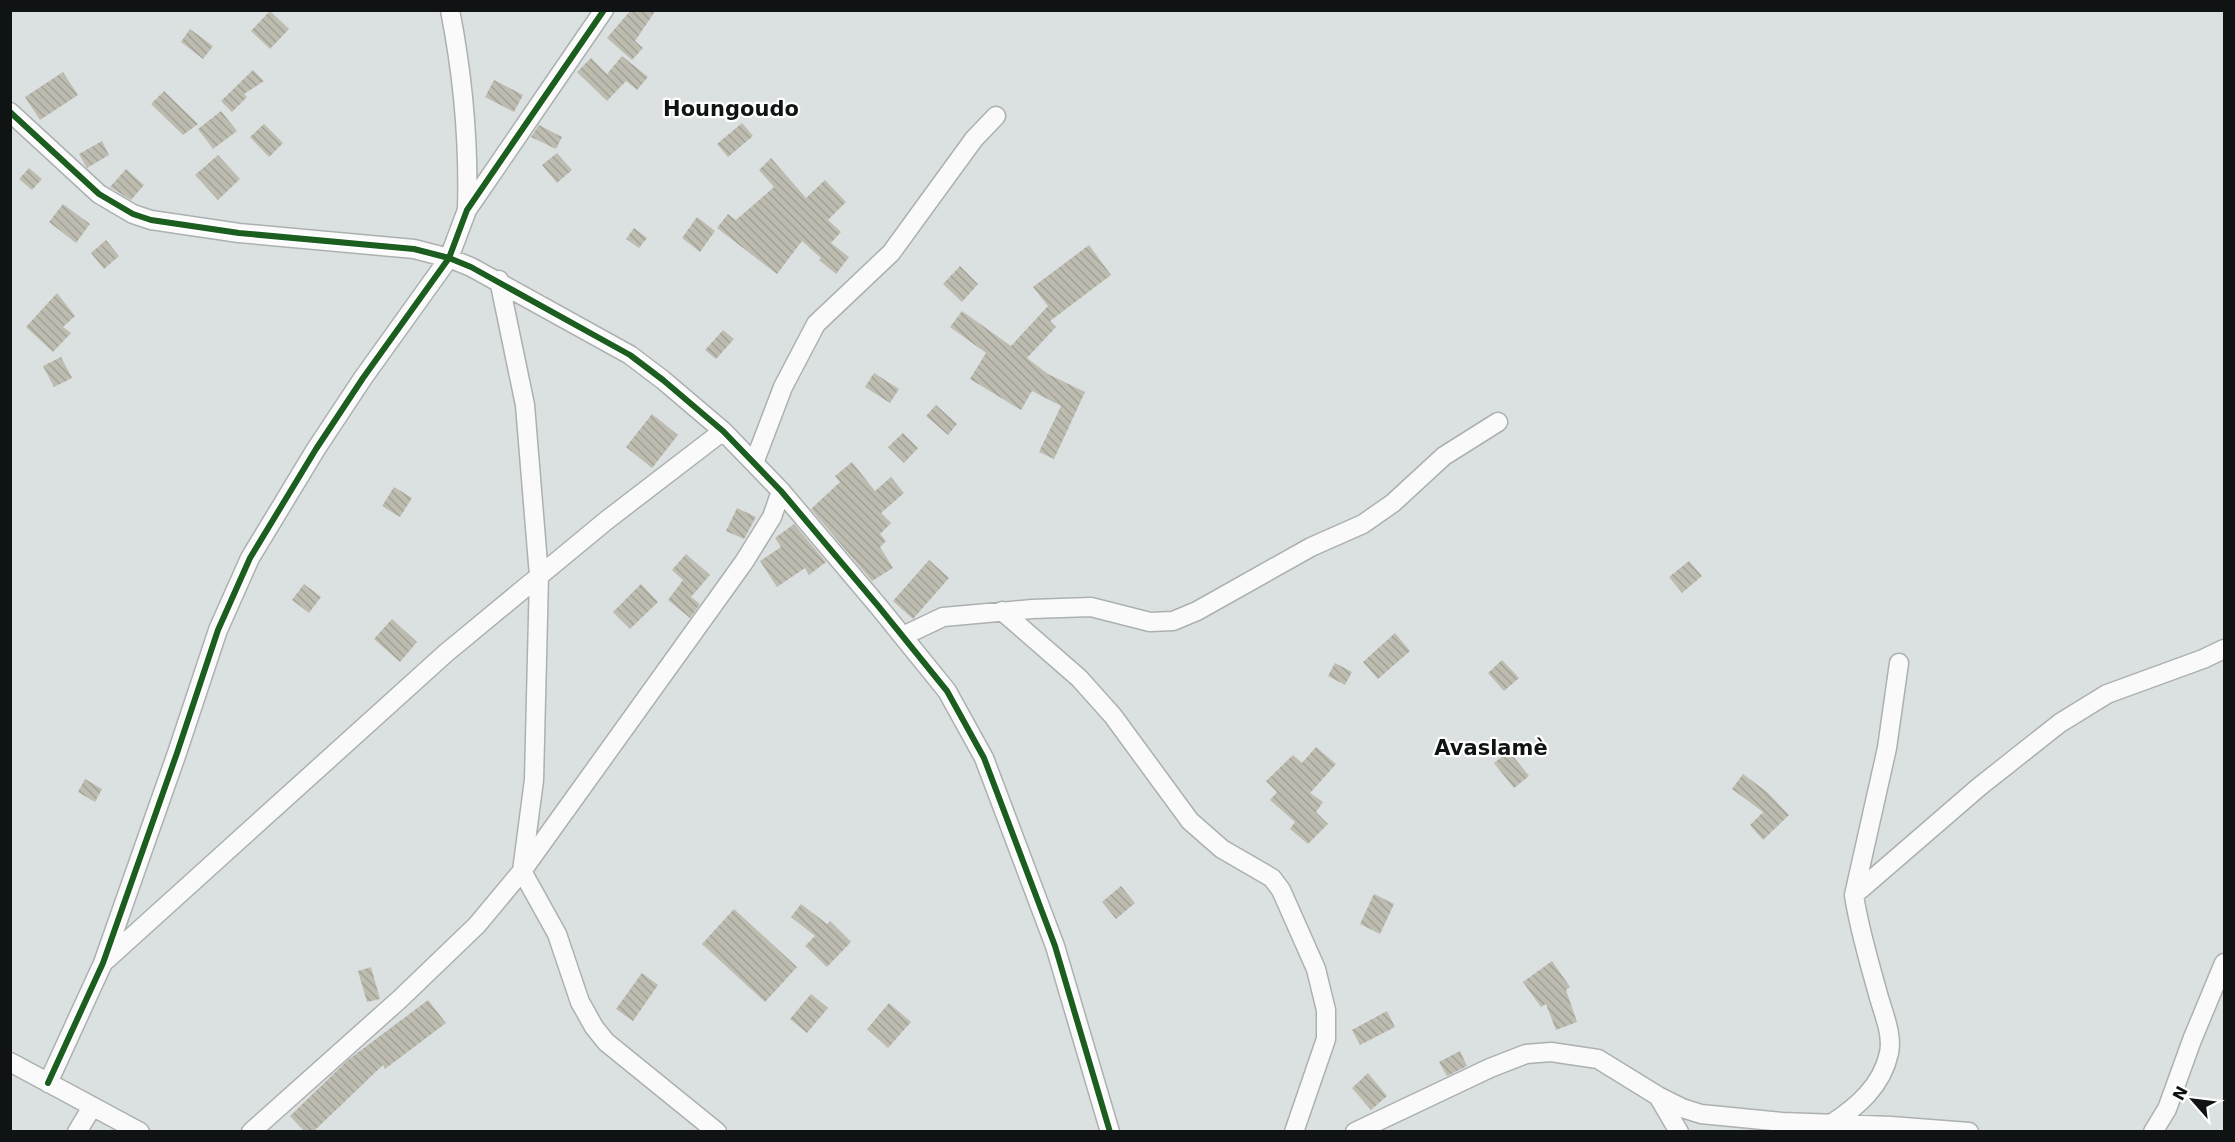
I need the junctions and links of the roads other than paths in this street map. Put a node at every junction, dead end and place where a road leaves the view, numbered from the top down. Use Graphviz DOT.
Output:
graph roads {
  1 [pos="450,10"];
  2 [pos="604,10"];
  3 [pos="10,111"];
  4 [pos="996,116"];
  5 [pos="467,210"];
  6 [pos="449,258"];
  7 [pos="499,280"];
  8 [pos="1498,422"];
  9 [pos="723,431"];
  10 [pos="754,463"];
  11 [pos="781,491"];
  12 [pos="539,576"];
  13 [pos="1002,611"];
  14 [pos="903,636"];
  15 [pos="2224,649"];
  16 [pos="1899,663"];
  17 [pos="522,871"];
  18 [pos="1854,895"];
  19 [pos="103,963"];
  20 [pos="2224,963"];
  21 [pos="10,1062"];
  22 [pos="48,1083"];
  23 [pos="1658,1096"];
  24 [pos="92,1107"];
  25 [pos="1831,1124"];
  26 [pos="112,1125"];
  27 [pos="77,1131"];
  28 [pos="140,1131"];
  29 [pos="251,1131"];
  30 [pos="717,1131"];
  31 [pos="1110,1131"];
  32 [pos="1294,1131"];
  33 [pos="1355,1131"];
  34 [pos="1679,1131"];
  35 [pos="1969,1131"];
  36 [pos="2153,1131"];
  1 -- 5 [label="street"];
  2 -- 5 [label="street"];
  3 -- 6 [label="street"];
  4 -- 10 [label="street"];
  5 -- 6 [label="street"];
  6 -- 7 [label="street"];
  6 -- 19 [label="street"];
  7 -- 9 [label="street"];
  7 -- 12 [label="street"];
  8 -- 13 [label="street"];
  9 -- 10 [label="street"];
  9 -- 12 [label="street"];
  10 -- 11 [label="street"];
  11 -- 14 [label="street"];
  11 -- 17 [label="street"];
  12 -- 17 [label="street"];
  12 -- 19 [label="street"];
  13 -- 14 [label="street"];
  13 -- 32 [label="street"];
  14 -- 31 [label="street"];
  15 -- 18 [label="street"];
  16 -- 18 [label="street"];
  17 -- 29 [label="street"];
  17 -- 30 [label="street"];
  18 -- 25 [label="street"];
  19 -- 22 [label="street"];
  20 -- 36 [label="street"];
  21 -- 22 [label="street"];
  22 -- 24 [label="street"];
  23 -- 25 [label="street"];
  23 -- 33 [label="street"];
  23 -- 34 [label="street"];
  24 -- 26 [label="street"];
  24 -- 27 [label="street"];
  25 -- 35 [label="street"];
  26 -- 28 [label="street"];
}
